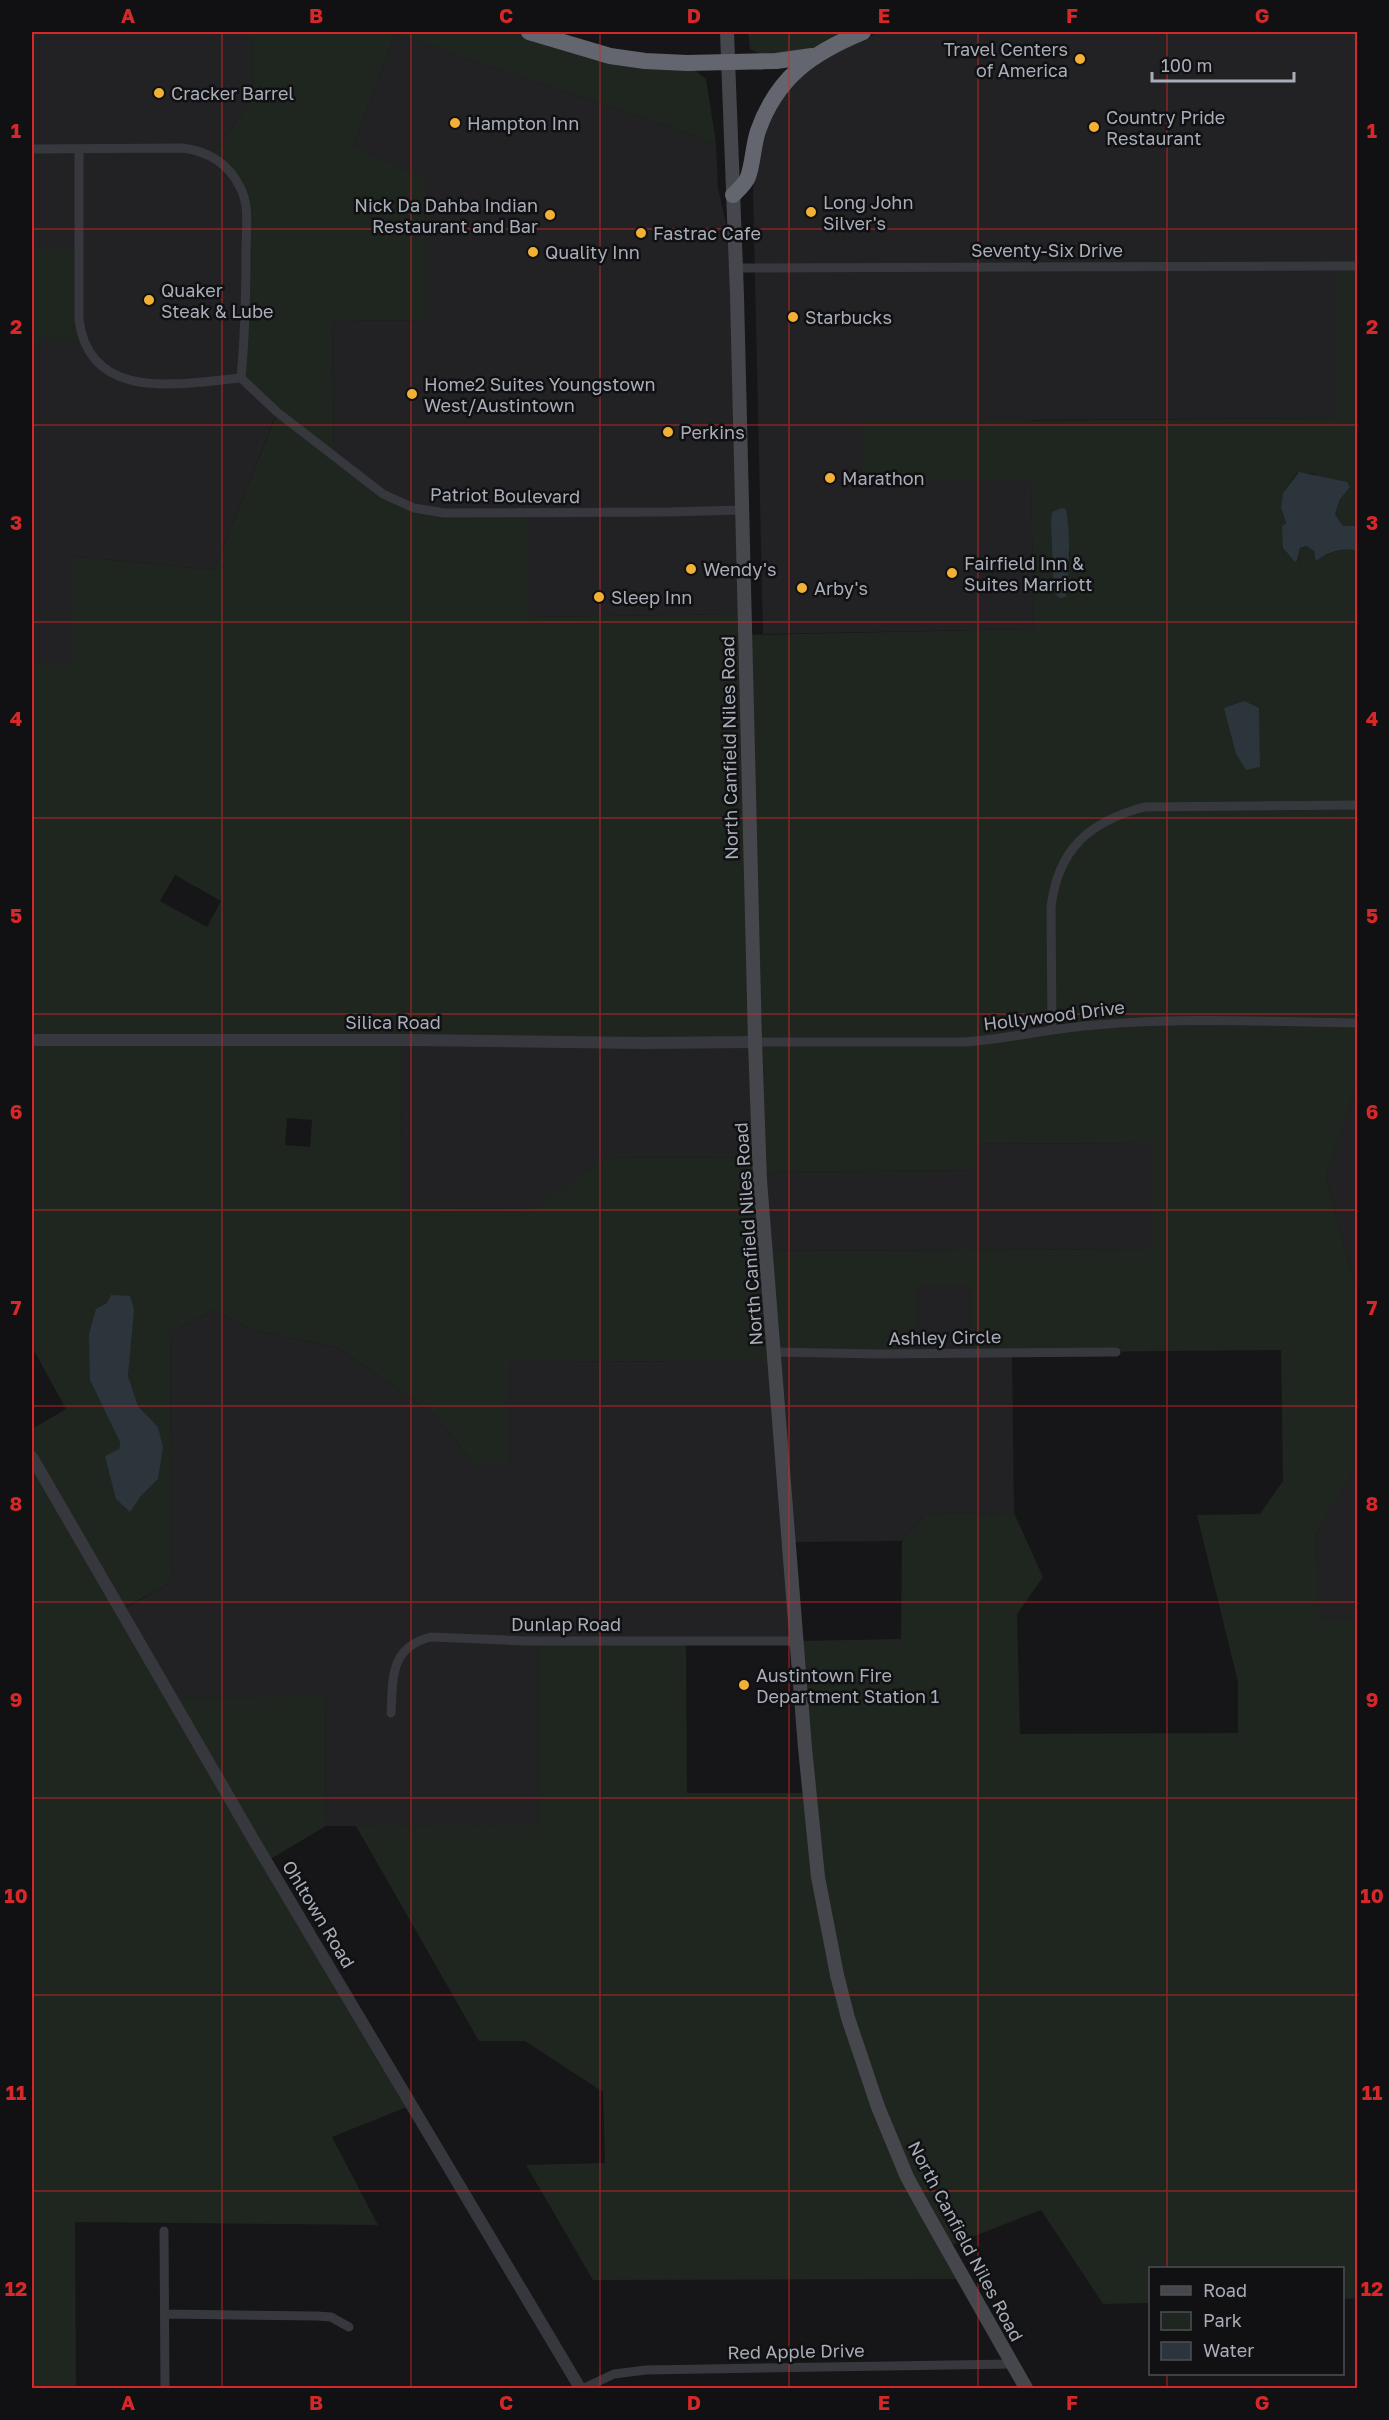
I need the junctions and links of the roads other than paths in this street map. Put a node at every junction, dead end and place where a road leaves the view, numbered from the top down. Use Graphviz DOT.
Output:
graph roads {
  1 [pos="530,32"];
  2 [pos="727,32"];
  3 [pos="863,32"];
  4 [pos="812,56"];
  5 [pos="728,61"];
  6 [pos="32,149"];
  7 [pos="79,150"];
  8 [pos="734,195"];
  9 [pos="1358,266"];
  10 [pos="736,268"];
  11 [pos="241,378"];
  12 [pos="742,510"];
  13 [pos="1358,805"];
  14 [pos="1358,1023"];
  15 [pos="1052,1030"];
  16 [pos="32,1040"];
  17 [pos="755,1042"];
  18 [pos="775,1352"];
  19 [pos="1116,1352"];
  20 [pos="32,1456"];
  21 [pos="797,1641"];
  22 [pos="391,1713"];
  23 [pos="164,2231"];
  24 [pos="165,2314"];
  25 [pos="349,2327"];
  26 [pos="1012,2364"];
  27 [pos="165,2388"];
  28 [pos="582,2388"];
  29 [pos="1026,2388"];
  1 -- 5 [label="highway"];
  2 -- 5 [label="main road, North Canfield Niles Road"];
  3 -- 4 [label="highway"];
  4 -- 5 [label="highway"];
  4 -- 8 [label="highway"];
  5 -- 8 [label="main road, North Canfield Niles Road"];
  6 -- 7 [label="street"];
  7 -- 11 [label="street"];
  7 -- 11 [label="street"];
  8 -- 10 [label="main road, North Canfield Niles Road"];
  9 -- 10 [label="street, Seventy-Six Drive"];
  10 -- 12 [label="main road, North Canfield Niles Road"];
  11 -- 12 [label="street, Patriot Boulevard"];
  12 -- 17 [label="main road, North Canfield Niles Road"];
  13 -- 15 [label="street"];
  14 -- 15 [label="street, Hollywood Drive"];
  15 -- 17 [label="street, Hollywood Drive"];
  16 -- 17 [label="street, Silica Road"];
  17 -- 18 [label="main road, North Canfield Niles Road"];
  18 -- 19 [label="street, Ashley Circle"];
  18 -- 21 [label="main road, North Canfield Niles Road"];
  20 -- 28 [label="street, Ohltown Road"];
  21 -- 22 [label="street, Dunlap Road"];
  21 -- 26 [label="main road, North Canfield Niles Road"];
  23 -- 24 [label="street"];
  24 -- 25 [label="street"];
  24 -- 27 [label="street"];
  26 -- 28 [label="street, Red Apple Drive"];
  26 -- 29 [label="main road, North Canfield Niles Road"];
}
